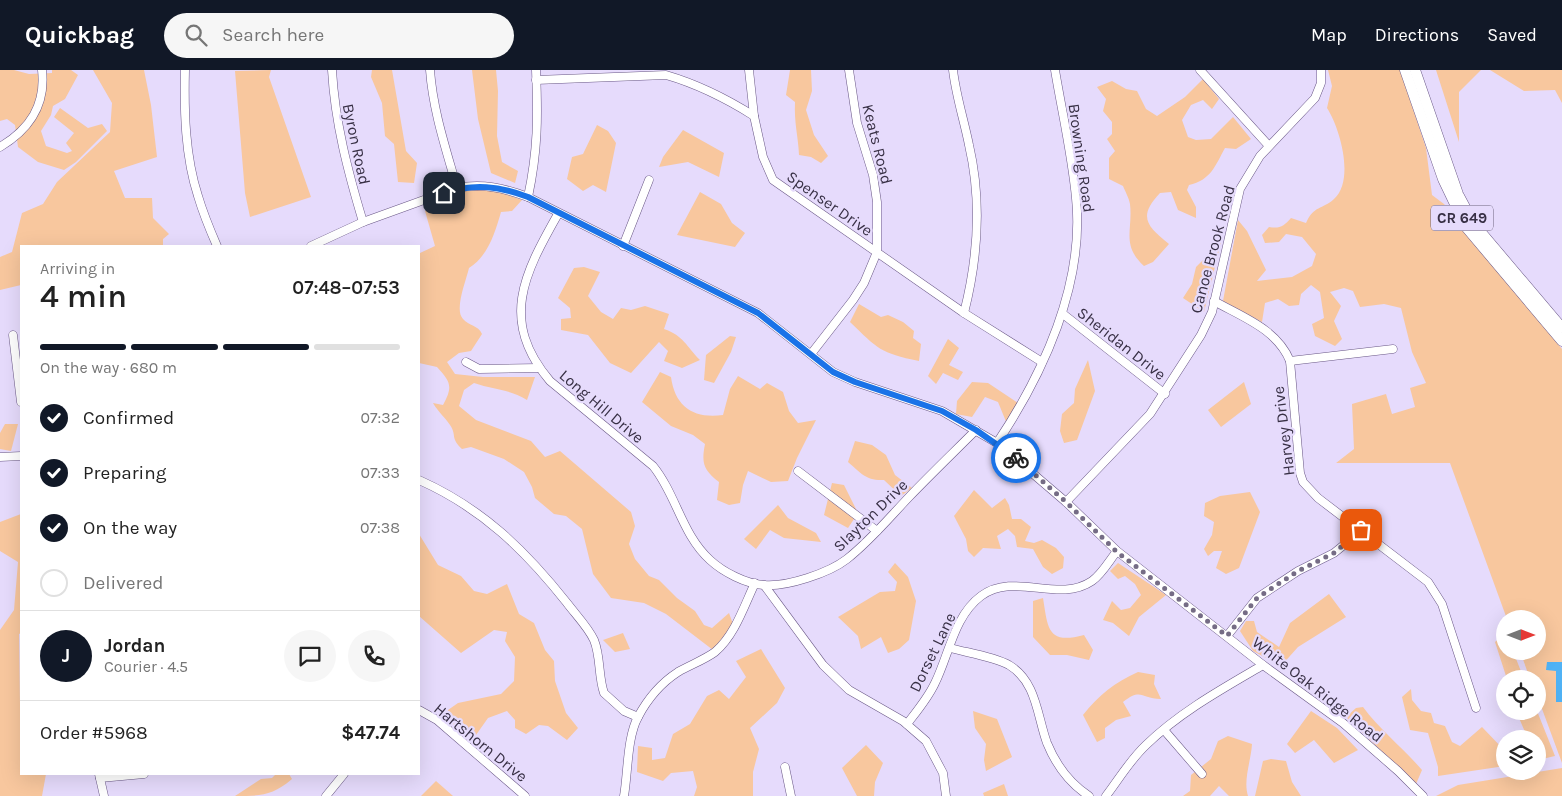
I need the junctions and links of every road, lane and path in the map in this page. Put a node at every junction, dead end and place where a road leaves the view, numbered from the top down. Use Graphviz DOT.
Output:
graph roads {
  1 [pos="42,70"];
  2 [pos="185,70"];
  3 [pos="332,70"];
  4 [pos="430,70"];
  5 [pos="536,70"];
  6 [pos="750,70"];
  7 [pos="849,70"];
  8 [pos="953,70"];
  9 [pos="1055,70"];
  10 [pos="1200,70"];
  11 [pos="1321,70"];
  12 [pos="1406,70"];
  13 [pos="1415,70"];
  14 [pos="639,72"];
  15 [pos="536,80"];
  16 [pos="754,116"];
  17 [pos="1269,146"];
  18 [pos="0,147"];
  19 [pos="649,180"];
  20 [pos="457,188"];
  21 [pos="528,197"];
  22 [pos="558,214"];
  23 [pos="363,222"];
  24 [pos="217,245"];
  25 [pos="313,245"];
  26 [pos="623,246"];
  27 [pos="877,252"];
  28 [pos="1214,301"];
  29 [pos="964,313"];
  30 [pos="1063,314"];
  31 [pos="1562,328"];
  32 [pos="13,335"];
  33 [pos="1562,341"];
  34 [pos="1393,349"];
  35 [pos="811,354"];
  36 [pos="1290,361"];
  37 [pos="466,362"];
  38 [pos="1042,362"];
  39 [pos="539,368"];
  40 [pos="20,394"];
  41 [pos="1165,394"];
  42 [pos="976,430"];
  43 [pos="997,443"];
  44 [pos="20,456"];
  45 [pos="0,457"];
  46 [pos="798,471"];
  47 [pos="420,480"];
  48 [pos="1066,502"];
  49 [pos="1361,530"];
  50 [pos="877,531"];
  51 [pos="1117,552"];
  52 [pos="755,583"];
  53 [pos="764,586"];
  54 [pos="1227,636"];
  55 [pos="950,648"];
  56 [pos="1263,665"];
  57 [pos="1476,708"];
  58 [pos="420,711"];
  59 [pos="638,717"];
  60 [pos="907,724"];
  61 [pos="1164,730"];
  62 [pos="785,767"];
  63 [pos="1202,774"];
  64 [pos="122,775"];
  65 [pos="343,775"];
  66 [pos="100,776"];
  67 [pos="515,793"];
  68 [pos="330,794"];
  69 [pos="104,796"];
  70 [pos="525,796"];
  71 [pos="624,796"];
  72 [pos="791,796"];
  73 [pos="946,796"];
  74 [pos="1089,796"];
  75 [pos="1106,796"];
  76 [pos="1422,796"];
  1 -- 18 [label="street"];
  2 -- 24 [label="street"];
  3 -- 23 [label="street, Byron Road"];
  4 -- 20 [label="street"];
  5 -- 15 [label="street"];
  6 -- 16 [label="street, Spenser Drive"];
  7 -- 27 [label="street, Keats Road"];
  8 -- 29 [label="street"];
  9 -- 30 [label="street, Browning Road"];
  10 -- 17 [label="street"];
  11 -- 17 [label="street, Canoe Brook Road"];
  12 -- 33 [label="main road, CR 649"];
  13 -- 31 [label="main road, CR 649"];
  14 -- 15 [label="street"];
  14 -- 16 [label="street"];
  15 -- 21 [label="street"];
  16 -- 27 [label="street, Spenser Drive"];
  17 -- 28 [label="street, Canoe Brook Road"];
  19 -- 26 [label="street"];
  20 -- 21 [label="street, White Oak Ridge Road"];
  20 -- 23 [label="street, White Oak Ridge Road"];
  21 -- 22 [label="street, White Oak Ridge Road"];
  22 -- 26 [label="street, White Oak Ridge Road"];
  22 -- 39 [label="street, Long Hill Drive"];
  23 -- 25 [label="street, White Oak Ridge Road"];
  26 -- 35 [label="street, White Oak Ridge Road"];
  27 -- 29 [label="street, Spenser Drive"];
  27 -- 35 [label="street, Keats Road"];
  28 -- 36 [label="street, Harvey Drive"];
  28 -- 41 [label="street, Canoe Brook Road"];
  29 -- 38 [label="street, Spenser Drive"];
  30 -- 38 [label="street, Browning Road"];
  30 -- 41 [label="street, Sheridan Drive"];
  32 -- 40 [label="street"];
  34 -- 36 [label="street"];
  35 -- 42 [label="street, White Oak Ridge Road"];
  36 -- 49 [label="street, Harvey Drive"];
  37 -- 39 [label="street"];
  38 -- 43 [label="street, Browning Road"];
  39 -- 52 [label="street, Long Hill Drive"];
  41 -- 48 [label="street, Canoe Brook Road"];
  42 -- 43 [label="street, White Oak Ridge Road"];
  42 -- 50 [label="street, Slayton Drive"];
  43 -- 48 [label="street, White Oak Ridge Road"];
  44 -- 45 [label="street"];
  46 -- 50 [label="street"];
  47 -- 59 [label="street"];
  48 -- 51 [label="street, White Oak Ridge Road"];
  49 -- 54 [label="street"];
  49 -- 57 [label="street, Harvey Drive"];
  50 -- 53 [label="street, Slayton Drive"];
  51 -- 54 [label="street, White Oak Ridge Road"];
  51 -- 55 [label="street, Dorset Lane"];
  52 -- 53 [label="street, Long Hill Drive"];
  52 -- 59 [label="street"];
  53 -- 60 [label="street"];
  54 -- 56 [label="street, White Oak Ridge Road"];
  55 -- 60 [label="street, Dorset Lane"];
  55 -- 74 [label="street"];
  56 -- 61 [label="street"];
  56 -- 76 [label="street, White Oak Ridge Road"];
  58 -- 67 [label="street, Hartshorn Drive"];
  59 -- 71 [label="street"];
  60 -- 73 [label="street"];
  61 -- 63 [label="street"];
  61 -- 75 [label="street"];
  62 -- 72 [label="street"];
  64 -- 66 [label="street"];
  65 -- 68 [label="street"];
  66 -- 69 [label="street"];
  67 -- 70 [label="street, Hartshorn Drive"];
}
